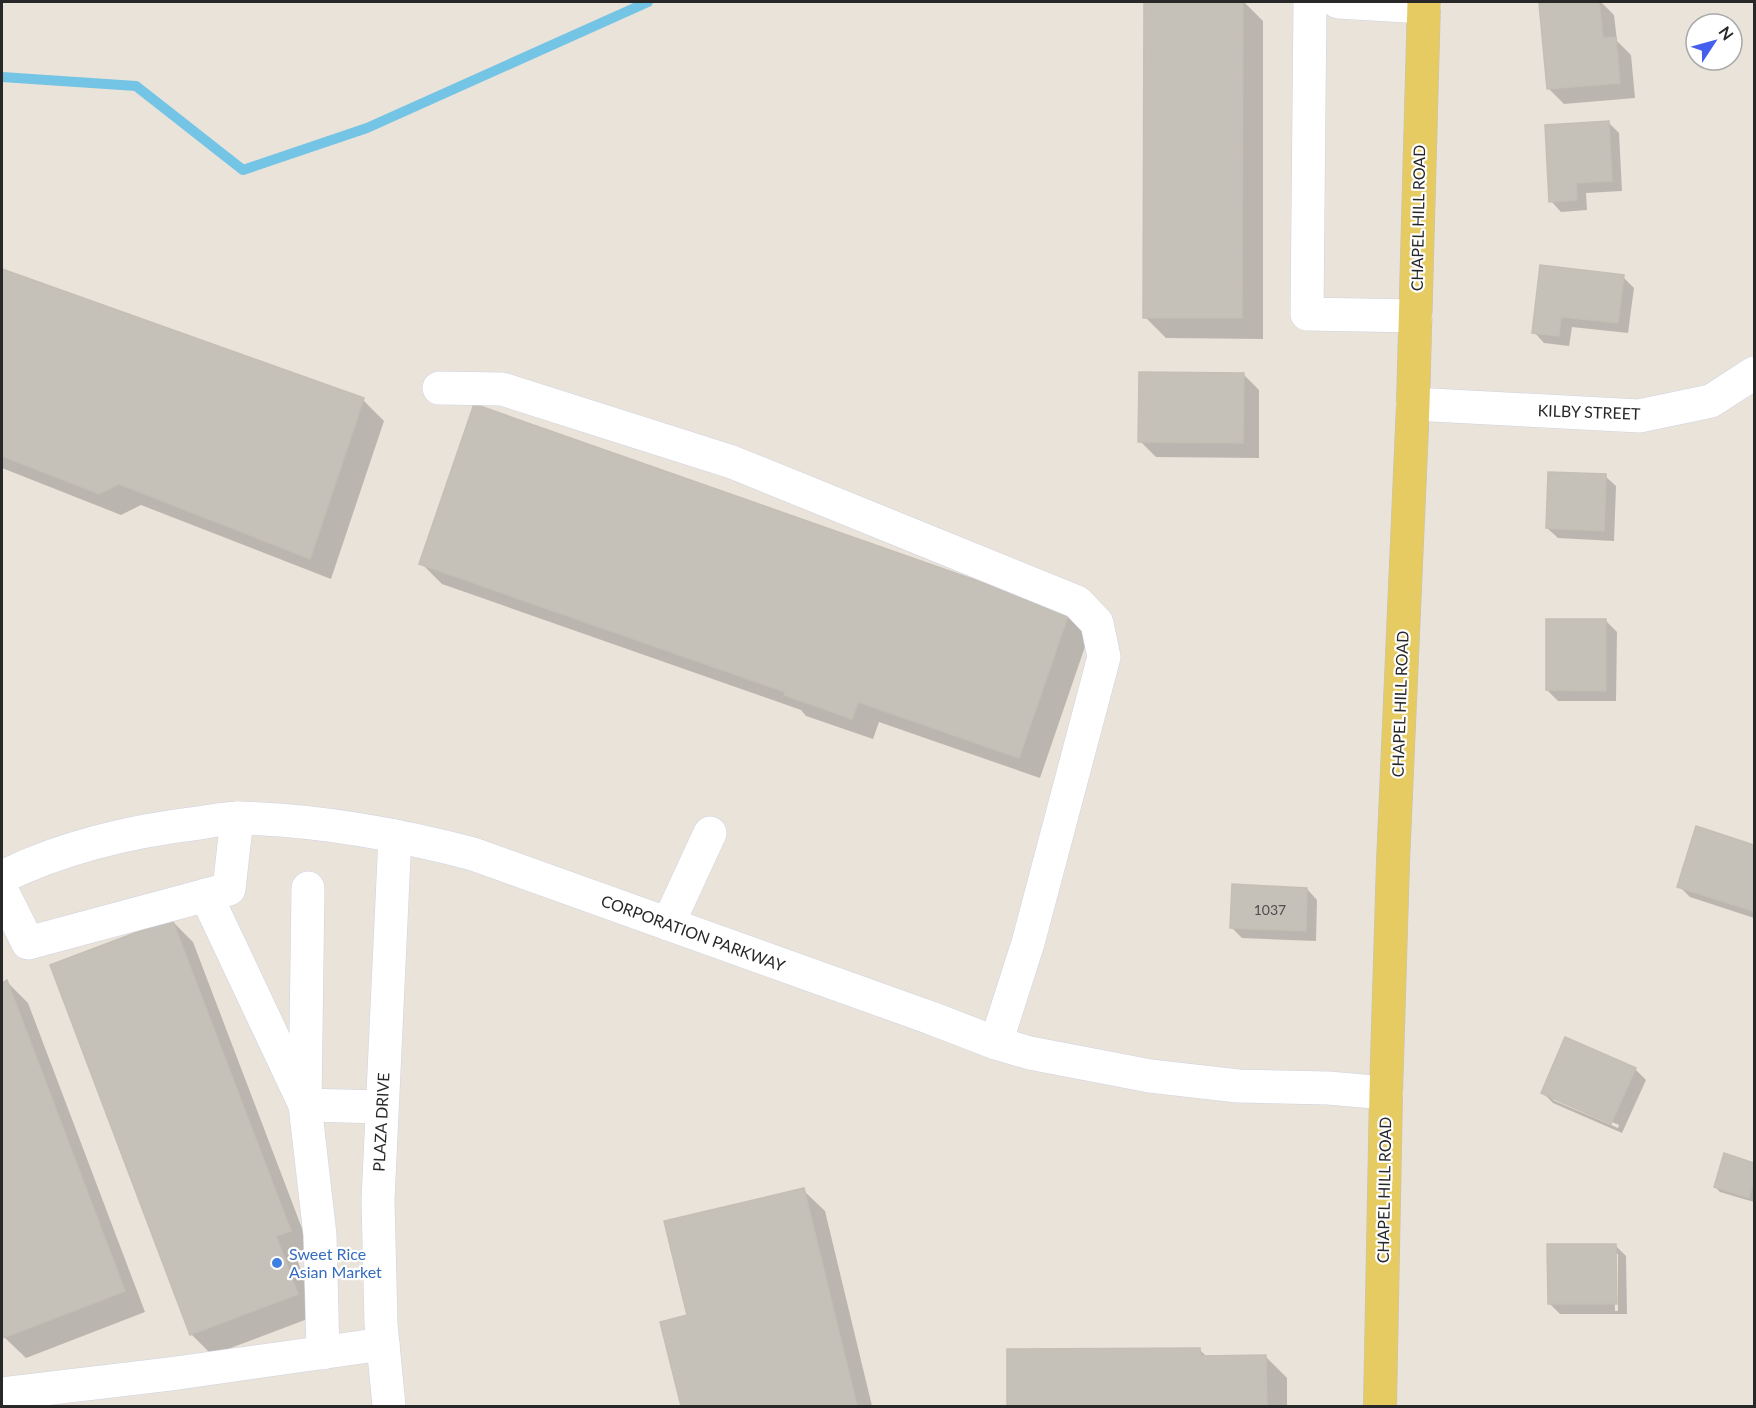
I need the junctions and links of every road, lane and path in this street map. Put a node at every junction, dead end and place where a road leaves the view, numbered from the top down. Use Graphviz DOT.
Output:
graph roads {
  1 [pos="1310,2"];
  2 [pos="1338,2"];
  3 [pos="1424,4"];
  4 [pos="1416,316"];
  5 [pos="1755,373"];
  6 [pos="438,388"];
  7 [pos="1413,404"];
  8 [pos="237,818"];
  9 [pos="710,834"];
  10 [pos="395,836"];
  11 [pos="2,877"];
  12 [pos="308,888"];
  13 [pos="2,891"];
  14 [pos="206,896"];
  15 [pos="668,924"];
  16 [pos="996,1043"];
  17 [pos="1386,1093"];
  18 [pos="305,1105"];
  19 [pos="382,1107"];
  20 [pos="383,1344"];
  21 [pos="322,1353"];
  22 [pos="2,1394"];
  23 [pos="389,1407"];
  24 [pos="1380,1407"];
  1 -- 4 [label="street"];
  2 -- 3 [label="street"];
  3 -- 4 [label="main road, CHAPEL HILL ROAD"];
  4 -- 7 [label="main road, CHAPEL HILL ROAD"];
  5 -- 7 [label="street, KILBY STREET"];
  6 -- 16 [label="street"];
  7 -- 17 [label="main road, CHAPEL HILL ROAD"];
  8 -- 10 [label="street, CORPORATION PARKWAY"];
  8 -- 11 [label="street, CORPORATION PARKWAY"];
  8 -- 14 [label="street"];
  9 -- 15 [label="street"];
  10 -- 15 [label="street, CORPORATION PARKWAY"];
  10 -- 19 [label="street, PLAZA DRIVE"];
  12 -- 18 [label="street"];
  13 -- 14 [label="street"];
  14 -- 18 [label="street"];
  15 -- 16 [label="street, CORPORATION PARKWAY"];
  16 -- 17 [label="street, CORPORATION PARKWAY"];
  17 -- 24 [label="main road, CHAPEL HILL ROAD"];
  18 -- 19 [label="street"];
  18 -- 21 [label="street"];
  19 -- 20 [label="street, PLAZA DRIVE"];
  20 -- 21 [label="street"];
  20 -- 23 [label="street, PLAZA DRIVE"];
  21 -- 22 [label="street"];
}
